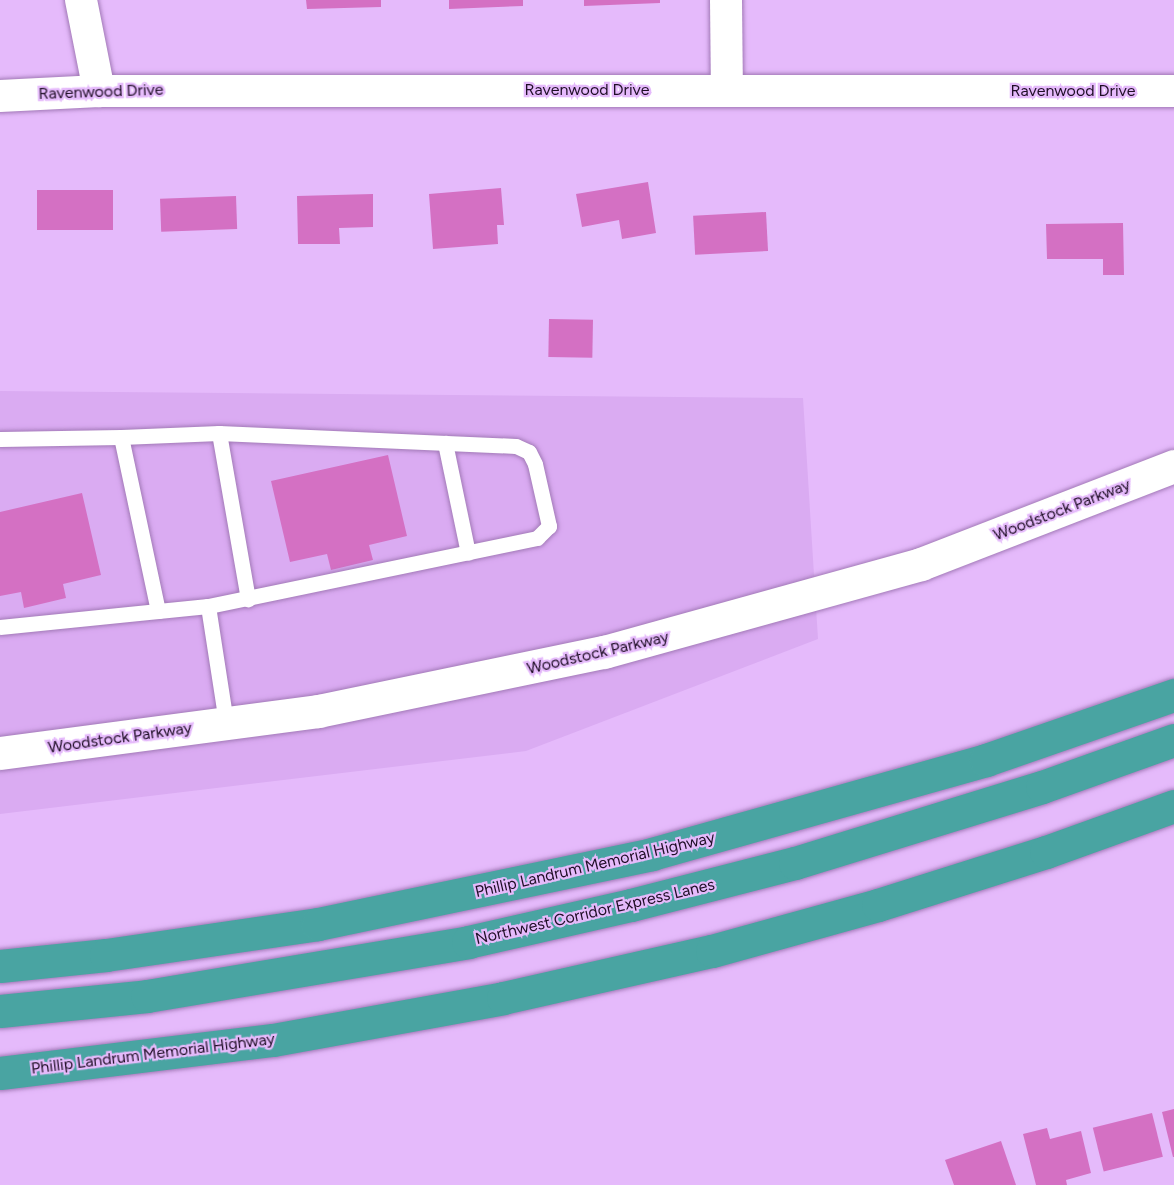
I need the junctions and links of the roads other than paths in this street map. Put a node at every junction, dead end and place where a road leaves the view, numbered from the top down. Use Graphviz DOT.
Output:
graph roads {
  1 [pos="81,0"];
  2 [pos="726,0"];
  3 [pos="728,90"];
  4 [pos="99,91"];
  5 [pos="1174,91"];
  6 [pos="0,96"];
  7 [pos="219,433"];
  8 [pos="121,437"];
  9 [pos="0,439"];
  10 [pos="445,443"];
  11 [pos="1174,466"];
  12 [pos="468,553"];
  13 [pos="248,600"];
  14 [pos="208,606"];
  15 [pos="158,611"];
  16 [pos="0,627"];
  17 [pos="1174,695"];
  18 [pos="226,722"];
  19 [pos="1174,740"];
  20 [pos="0,753"];
  21 [pos="1174,806"];
  22 [pos="0,966"];
  23 [pos="0,1011"];
  24 [pos="0,1073"];
  1 -- 4 [label="street"];
  2 -- 3 [label="street"];
  3 -- 4 [label="street, Ravenwood Drive"];
  3 -- 5 [label="street, Ravenwood Drive"];
  4 -- 6 [label="street, Ravenwood Drive"];
  7 -- 8 [label="lane"];
  7 -- 10 [label="lane"];
  7 -- 13 [label="lane"];
  8 -- 9 [label="lane"];
  8 -- 15 [label="lane"];
  10 -- 12 [label="lane"];
  10 -- 12 [label="lane"];
  11 -- 18 [label="main road, Woodstock Parkway"];
  12 -- 13 [label="lane"];
  13 -- 14 [label="lane"];
  14 -- 15 [label="lane"];
  14 -- 18 [label="lane"];
  15 -- 16 [label="lane"];
  17 -- 22 [label="highway, Phillip Landrum Memorial Highway"];
  18 -- 20 [label="main road, Woodstock Parkway"];
  19 -- 23 [label="highway, Northwest Corridor Express Lanes"];
  21 -- 24 [label="highway, Phillip Landrum Memorial Highway"];
}
